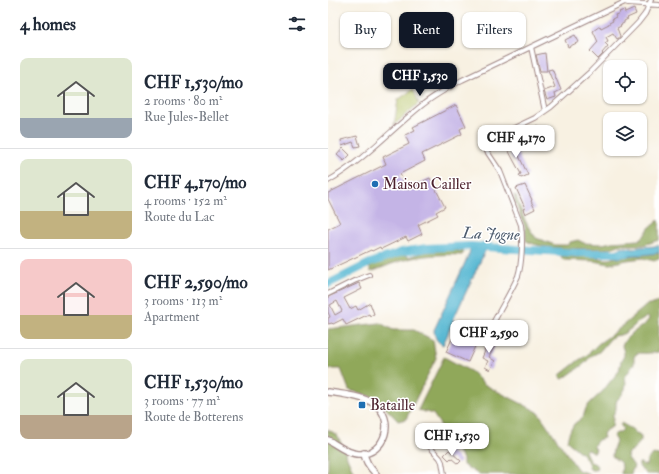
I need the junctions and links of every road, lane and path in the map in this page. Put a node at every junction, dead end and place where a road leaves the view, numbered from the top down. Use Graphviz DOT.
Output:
graph roads {
  1 [pos="627,1"];
  2 [pos="650,2"];
  3 [pos="659,5"];
  4 [pos="532,47"];
  5 [pos="546,111"];
  6 [pos="328,181"];
  7 [pos="369,275"];
  8 [pos="328,294"];
  9 [pos="490,329"];
  10 [pos="328,392"];
  11 [pos="419,435"];
  12 [pos="328,440"];
  13 [pos="364,454"];
  14 [pos="376,474"];
  15 [pos="444,474"];
  1 -- 2 [label="street"];
  1 -- 4 [label="street"];
  2 -- 3 [label="street"];
  2 -- 5 [label="street"];
  4 -- 5 [label="street"];
  4 -- 6 [label="street"];
  5 -- 9 [label="street"];
  7 -- 8 [label="street"];
  10 -- 13 [label="main road"];
  11 -- 15 [label="street"];
  12 -- 13 [label="main road"];
  13 -- 14 [label="main road"];
}
